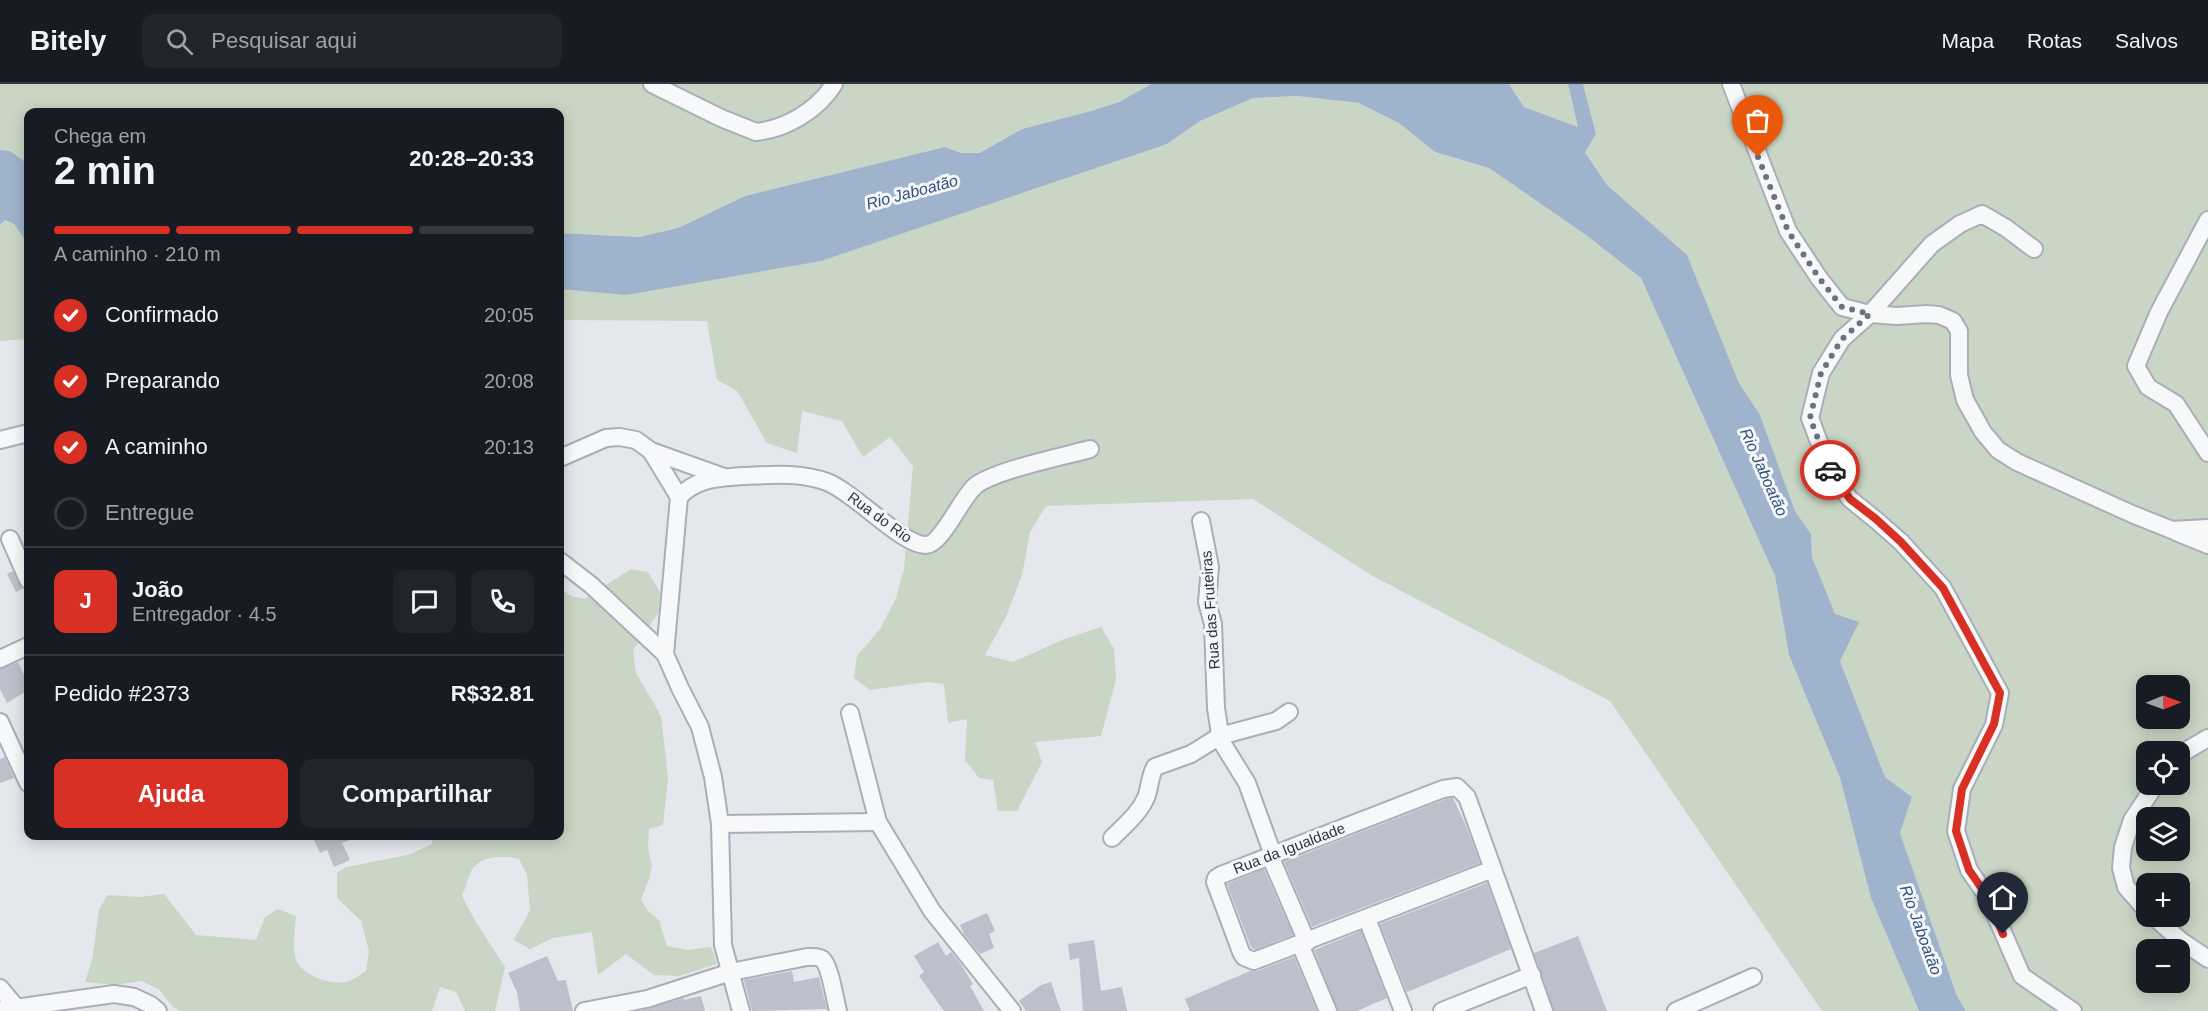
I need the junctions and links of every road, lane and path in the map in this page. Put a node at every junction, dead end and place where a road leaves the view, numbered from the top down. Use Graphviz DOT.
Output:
graph roads {
  1 [pos="652,84"];
  2 [pos="834,84"];
  3 [pos="1731,84"];
  4 [pos="2208,220"];
  5 [pos="2034,249"];
  6 [pos="1870,314"];
  7 [pos="24,434"];
  8 [pos="0,440"];
  9 [pos="1090,449"];
  10 [pos="651,451"];
  11 [pos="2208,453"];
  12 [pos="564,456"];
  13 [pos="726,477"];
  14 [pos="679,497"];
  15 [pos="1201,521"];
  16 [pos="2208,528"];
  17 [pos="2172,530"];
  18 [pos="10,539"];
  19 [pos="2208,545"];
  20 [pos="564,564"];
  21 [pos="24,571"];
  22 [pos="24,648"];
  23 [pos="665,654"];
  24 [pos="0,659"];
  25 [pos="1289,712"];
  26 [pos="850,713"];
  27 [pos="0,722"];
  28 [pos="1220,736"];
  29 [pos="2208,738"];
  30 [pos="2190,748"];
  31 [pos="24,774"];
  32 [pos="2149,795"];
  33 [pos="879,822"];
  34 [pos="720,824"];
  35 [pos="1113,838"];
  36 [pos="1272,855"];
  37 [pos="1493,869"];
  38 [pos="2136,898"];
  39 [pos="1367,919"];
  40 [pos="2165,927"];
  41 [pos="1304,943"];
  42 [pos="2208,959"];
  43 [pos="731,972"];
  44 [pos="1532,975"];
  45 [pos="1753,977"];
  46 [pos="0,988"];
  47 [pos="648,1005"];
  48 [pos="60,1006"];
  49 [pos="8,1009"];
  50 [pos="158,1011"];
  51 [pos="584,1011"];
  52 [pos="741,1011"];
  53 [pos="837,1011"];
  54 [pos="1012,1011"];
  55 [pos="1328,1011"];
  56 [pos="1403,1011"];
  57 [pos="1442,1011"];
  58 [pos="1544,1011"];
  59 [pos="1676,1011"];
  60 [pos="2073,1011"];
  1 -- 2 [label="street"];
  3 -- 6 [label="street"];
  4 -- 11 [label="street"];
  5 -- 6 [label="street"];
  6 -- 17 [label="street"];
  6 -- 60 [label="street"];
  7 -- 8 [label="street"];
  9 -- 13 [label="street, Rua do Rio"];
  10 -- 12 [label="street"];
  10 -- 13 [label="street"];
  10 -- 14 [label="street"];
  13 -- 14 [label="street, Rua do Rio"];
  14 -- 23 [label="street"];
  15 -- 28 [label="street, Rua das Fruteiras"];
  16 -- 17 [label="street"];
  17 -- 19 [label="street"];
  18 -- 21 [label="street"];
  20 -- 23 [label="street"];
  22 -- 24 [label="street"];
  23 -- 34 [label="street"];
  25 -- 28 [label="street"];
  26 -- 33 [label="street"];
  27 -- 31 [label="street"];
  28 -- 35 [label="street"];
  28 -- 36 [label="street, Rua das Fruteiras"];
  29 -- 30 [label="street"];
  32 -- 38 [label="street"];
  33 -- 34 [label="street"];
  33 -- 54 [label="street"];
  34 -- 43 [label="street"];
  36 -- 37 [label="street, Rua da Igualdade"];
  36 -- 41 [label="street, Rua das Fruteiras"];
  36 -- 41 [label="street, Rua da Igualdade"];
  37 -- 39 [label="street"];
  37 -- 44 [label="street"];
  39 -- 41 [label="street"];
  39 -- 56 [label="street"];
  40 -- 42 [label="street"];
  41 -- 55 [label="street, Rua das Fruteiras"];
  43 -- 47 [label="street"];
  43 -- 52 [label="street"];
  43 -- 53 [label="street"];
  44 -- 57 [label="street"];
  44 -- 58 [label="street"];
  45 -- 59 [label="street"];
  46 -- 49 [label="street"];
  47 -- 51 [label="street"];
  48 -- 49 [label="street"];
  48 -- 50 [label="street"];
}
